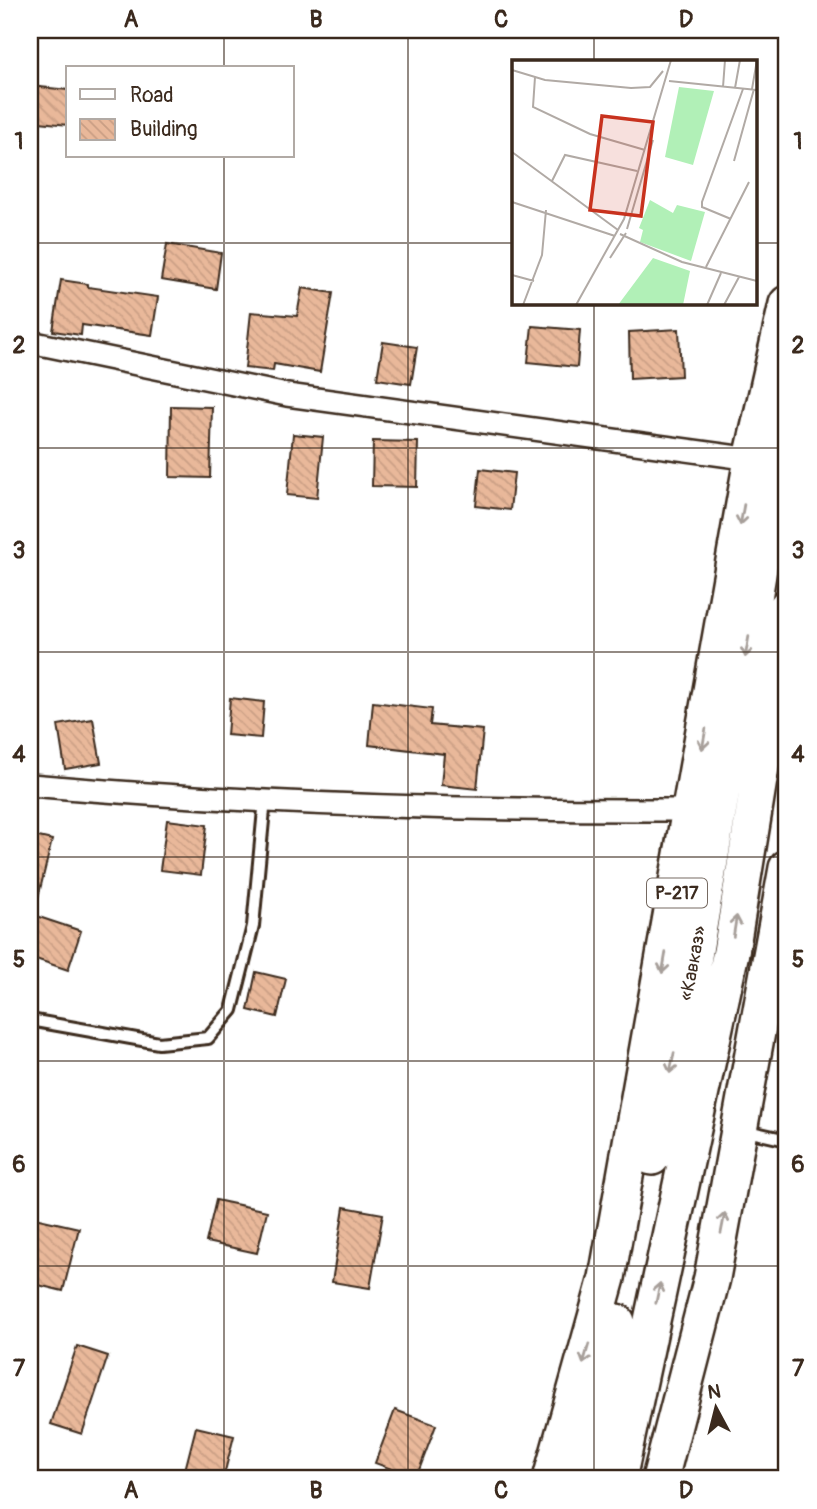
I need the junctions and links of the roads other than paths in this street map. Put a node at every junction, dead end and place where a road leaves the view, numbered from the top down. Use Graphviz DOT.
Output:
graph roads {
  1 [pos="787,304"];
  2 [pos="30,342"];
  3 [pos="787,401"];
  4 [pos="752,458"];
  5 [pos="787,607"];
  6 [pos="30,785"];
  7 [pos="265,799"];
  8 [pos="692,810"];
  9 [pos="787,868"];
  10 [pos="30,1020"];
  11 [pos="741,1130"];
  12 [pos="787,1140"];
  13 [pos="551,1479"];
  14 [pos="583,1479"];
  15 [pos="618,1479"];
  16 [pos="660,1479"];
  1 -- 4 [label="highway, Р-217"];
  2 -- 4 [label="street"];
  3 -- 14 [label="highway, «Кавказ» / Р-217, one-way"];
  4 -- 8 [label="highway, Р-217, one-way"];
  15 -- 5 [label="highway, «Кавказ», one-way"];
  6 -- 7 [label="street"];
  7 -- 8 [label="street"];
  7 -- 10 [label="lane"];
  8 -- 13 [label="highway, Р-217, one-way"];
  9 -- 11 [label="highway"];
  11 -- 12 [label="lane"];
  16 -- 11 [label="highway, one-way"];
}
